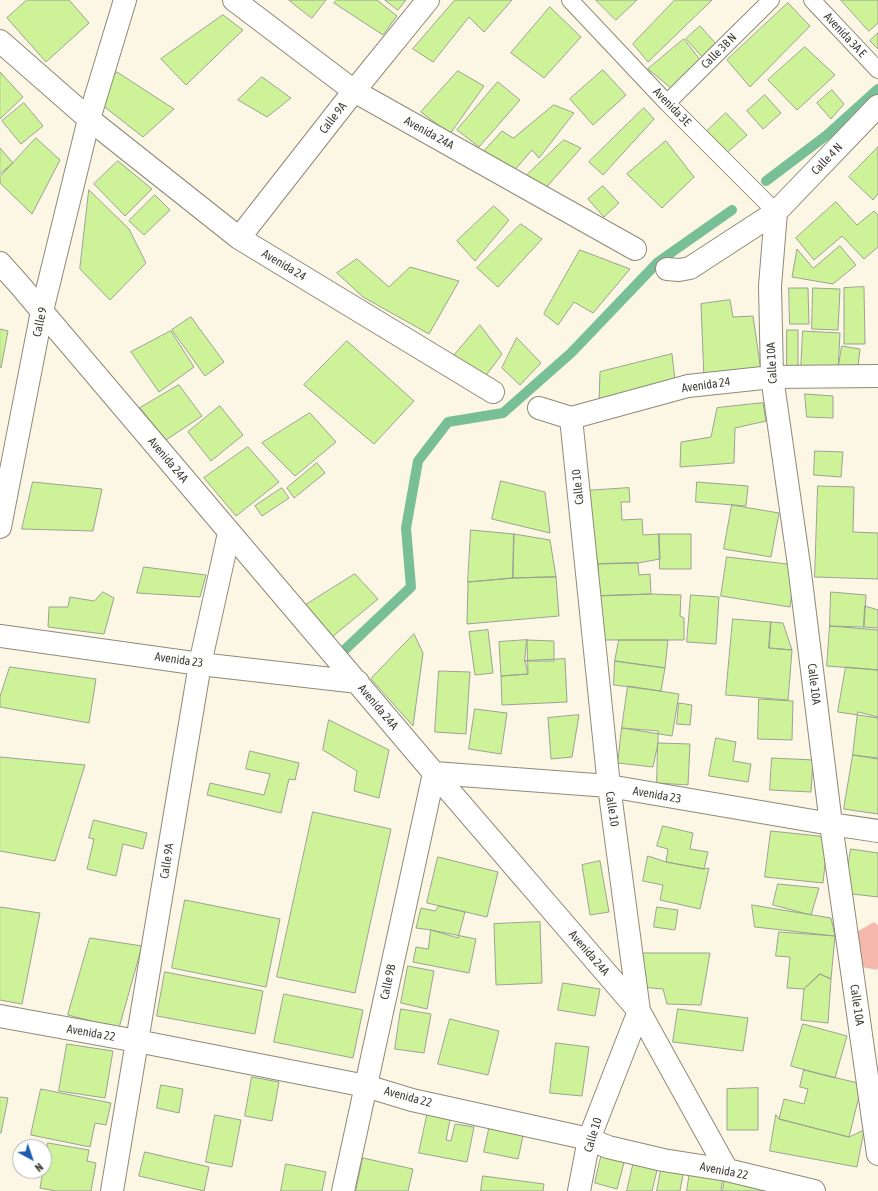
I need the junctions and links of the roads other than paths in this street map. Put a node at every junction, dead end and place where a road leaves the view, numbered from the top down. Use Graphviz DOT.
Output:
graph roads {
  1 [pos="125,0"];
  2 [pos="234,0"];
  3 [pos="428,0"];
  4 [pos="570,0"];
  5 [pos="770,0"];
  6 [pos="812,0"];
  7 [pos="0,41"];
  8 [pos="878,70"];
  9 [pos="354,91"];
  10 [pos="667,103"];
  11 [pos="878,106"];
  12 [pos="89,119"];
  13 [pos="776,212"];
  14 [pos="239,238"];
  15 [pos="635,249"];
  16 [pos="0,263"];
  17 [pos="667,269"];
  18 [pos="9,281"];
  19 [pos="42,311"];
  20 [pos="878,376"];
  21 [pos="772,377"];
  22 [pos="493,392"];
  23 [pos="539,408"];
  24 [pos="571,418"];
  25 [pos="0,527"];
  26 [pos="230,533"];
  27 [pos="0,636"];
  28 [pos="200,664"];
  29 [pos="358,682"];
  30 [pos="434,773"];
  31 [pos="609,786"];
  32 [pos="831,824"];
  33 [pos="878,831"];
  34 [pos="639,1011"];
  35 [pos="0,1016"];
  36 [pos="137,1041"];
  37 [pos="366,1086"];
  38 [pos="589,1139"];
  39 [pos="878,1154"];
  40 [pos="727,1170"];
  41 [pos="112,1191"];
  42 [pos="343,1191"];
  43 [pos="579,1191"];
  44 [pos="814,1191"];
  1 -- 12 [label="street, Calle 9"];
  2 -- 9 [label="street, Avenida 24A"];
  3 -- 9 [label="street, Calle 9A"];
  4 -- 10 [label="lane, Avenida 3E"];
  5 -- 10 [label="lane, Calle 3B N"];
  6 -- 8 [label="lane, Avenida 3A E"];
  7 -- 12 [label="street"];
  9 -- 14 [label="street, Calle 9A"];
  9 -- 15 [label="street, Avenida 24A"];
  10 -- 13 [label="lane, Avenida 3E"];
  11 -- 13 [label="street, Calle 4 N"];
  12 -- 14 [label="street, Avenida 24"];
  12 -- 19 [label="street, Calle 9"];
  13 -- 17 [label="street"];
  13 -- 21 [label="street, Calle 10A"];
  14 -- 22 [label="street, Avenida 24"];
  16 -- 18 [label="street, Avenida 24A"];
  18 -- 19 [label="street, Avenida 24A"];
  19 -- 25 [label="street, Calle 9"];
  19 -- 26 [label="street, Avenida 24A"];
  20 -- 21 [label="street, Avenida 24"];
  21 -- 24 [label="street, Avenida 24"];
  21 -- 32 [label="street, Calle 10A"];
  23 -- 24 [label="street"];
  24 -- 31 [label="street, Calle 10"];
  26 -- 28 [label="street, Calle 9A"];
  26 -- 29 [label="street, Avenida 24A"];
  27 -- 28 [label="street, Avenida 23"];
  28 -- 29 [label="street, Avenida 23"];
  28 -- 36 [label="street, Calle 9A"];
  29 -- 30 [label="street, Avenida 24A"];
  30 -- 31 [label="street, Avenida 23"];
  30 -- 34 [label="street, Avenida 24A"];
  30 -- 37 [label="street, Calle 9B"];
  31 -- 32 [label="street, Avenida 23"];
  31 -- 34 [label="street, Calle 10"];
  32 -- 33 [label="street, Avenida 23"];
  32 -- 39 [label="street, Calle 10A"];
  34 -- 38 [label="street, Calle 10"];
  34 -- 40 [label="street, Avenida 24A"];
  35 -- 36 [label="street, Avenida 22"];
  36 -- 37 [label="street, Avenida 22"];
  36 -- 41 [label="street, Calle 9A"];
  37 -- 38 [label="street, Avenida 22"];
  37 -- 42 [label="street, Calle 9B"];
  38 -- 40 [label="street, Avenida 22"];
  38 -- 43 [label="street, Calle 10"];
  40 -- 44 [label="street, Avenida 22"];
}
